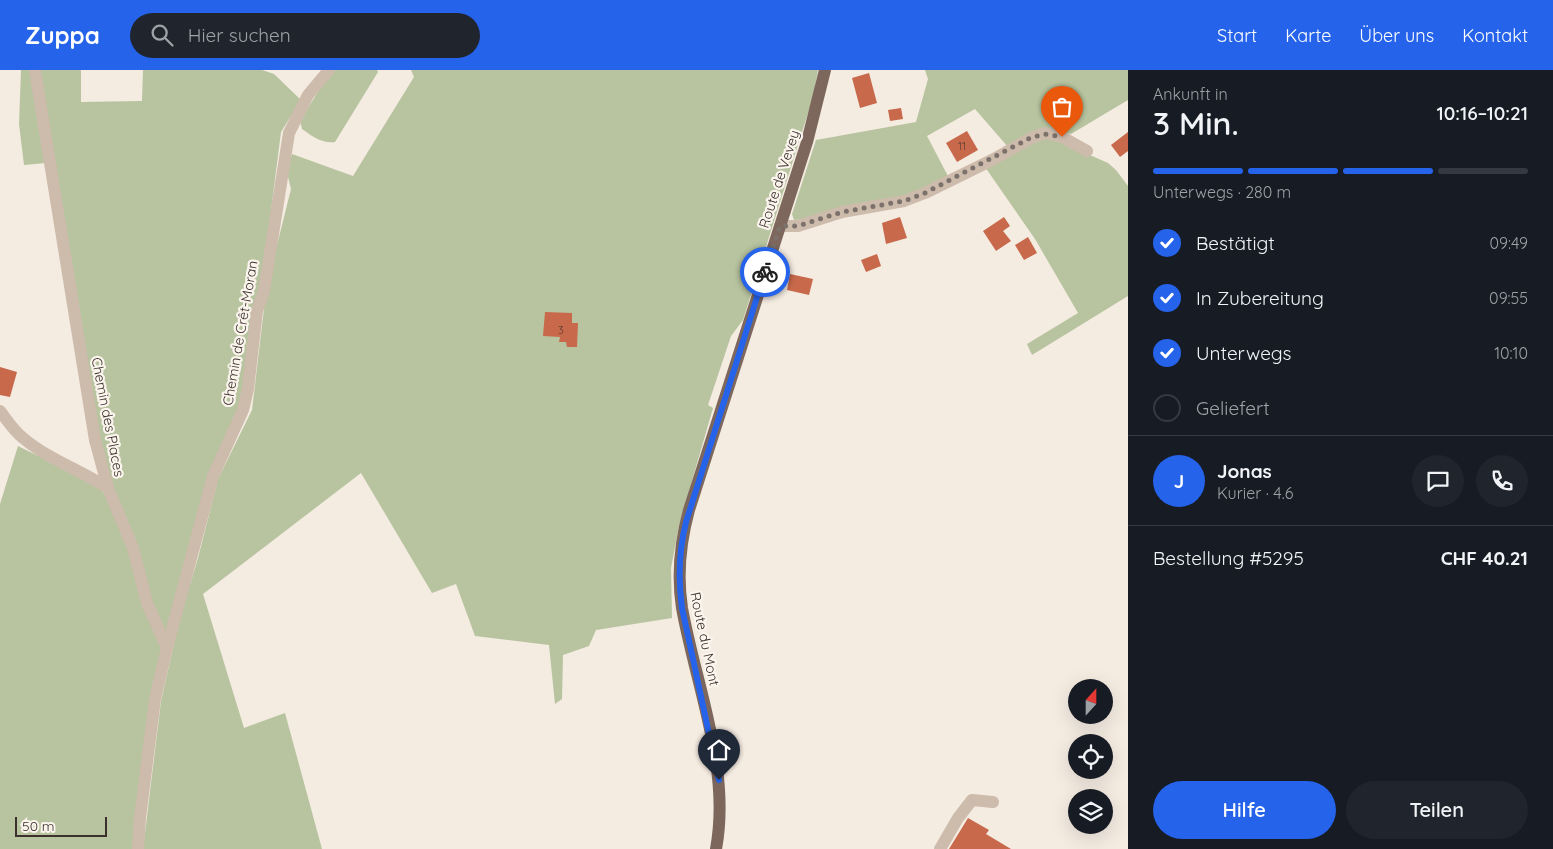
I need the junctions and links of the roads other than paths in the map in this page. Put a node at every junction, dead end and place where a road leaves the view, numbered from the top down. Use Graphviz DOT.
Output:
graph roads {
  1 [pos="35,70"];
  2 [pos="328,70"];
  3 [pos="825,70"];
  4 [pos="1087,151"];
  5 [pos="780,226"];
  6 [pos="740,352"];
  7 [pos="0,411"];
  8 [pos="108,488"];
  9 [pos="167,648"];
  10 [pos="993,802"];
  11 [pos="138,849"];
  12 [pos="716,849"];
  13 [pos="940,849"];
  1 -- 8 [label="street, Chemin des Places"];
  2 -- 9 [label="street, Chemin de Crêt-Moran"];
  3 -- 5 [label="main road, Route de Vevey"];
  4 -- 5 [label="street"];
  5 -- 6 [label="main road, Route de Vevey"];
  6 -- 12 [label="main road, Route du Mont"];
  7 -- 8 [label="street"];
  8 -- 9 [label="street, Chemin des Places"];
  9 -- 11 [label="street"];
  10 -- 13 [label="street"];
}
